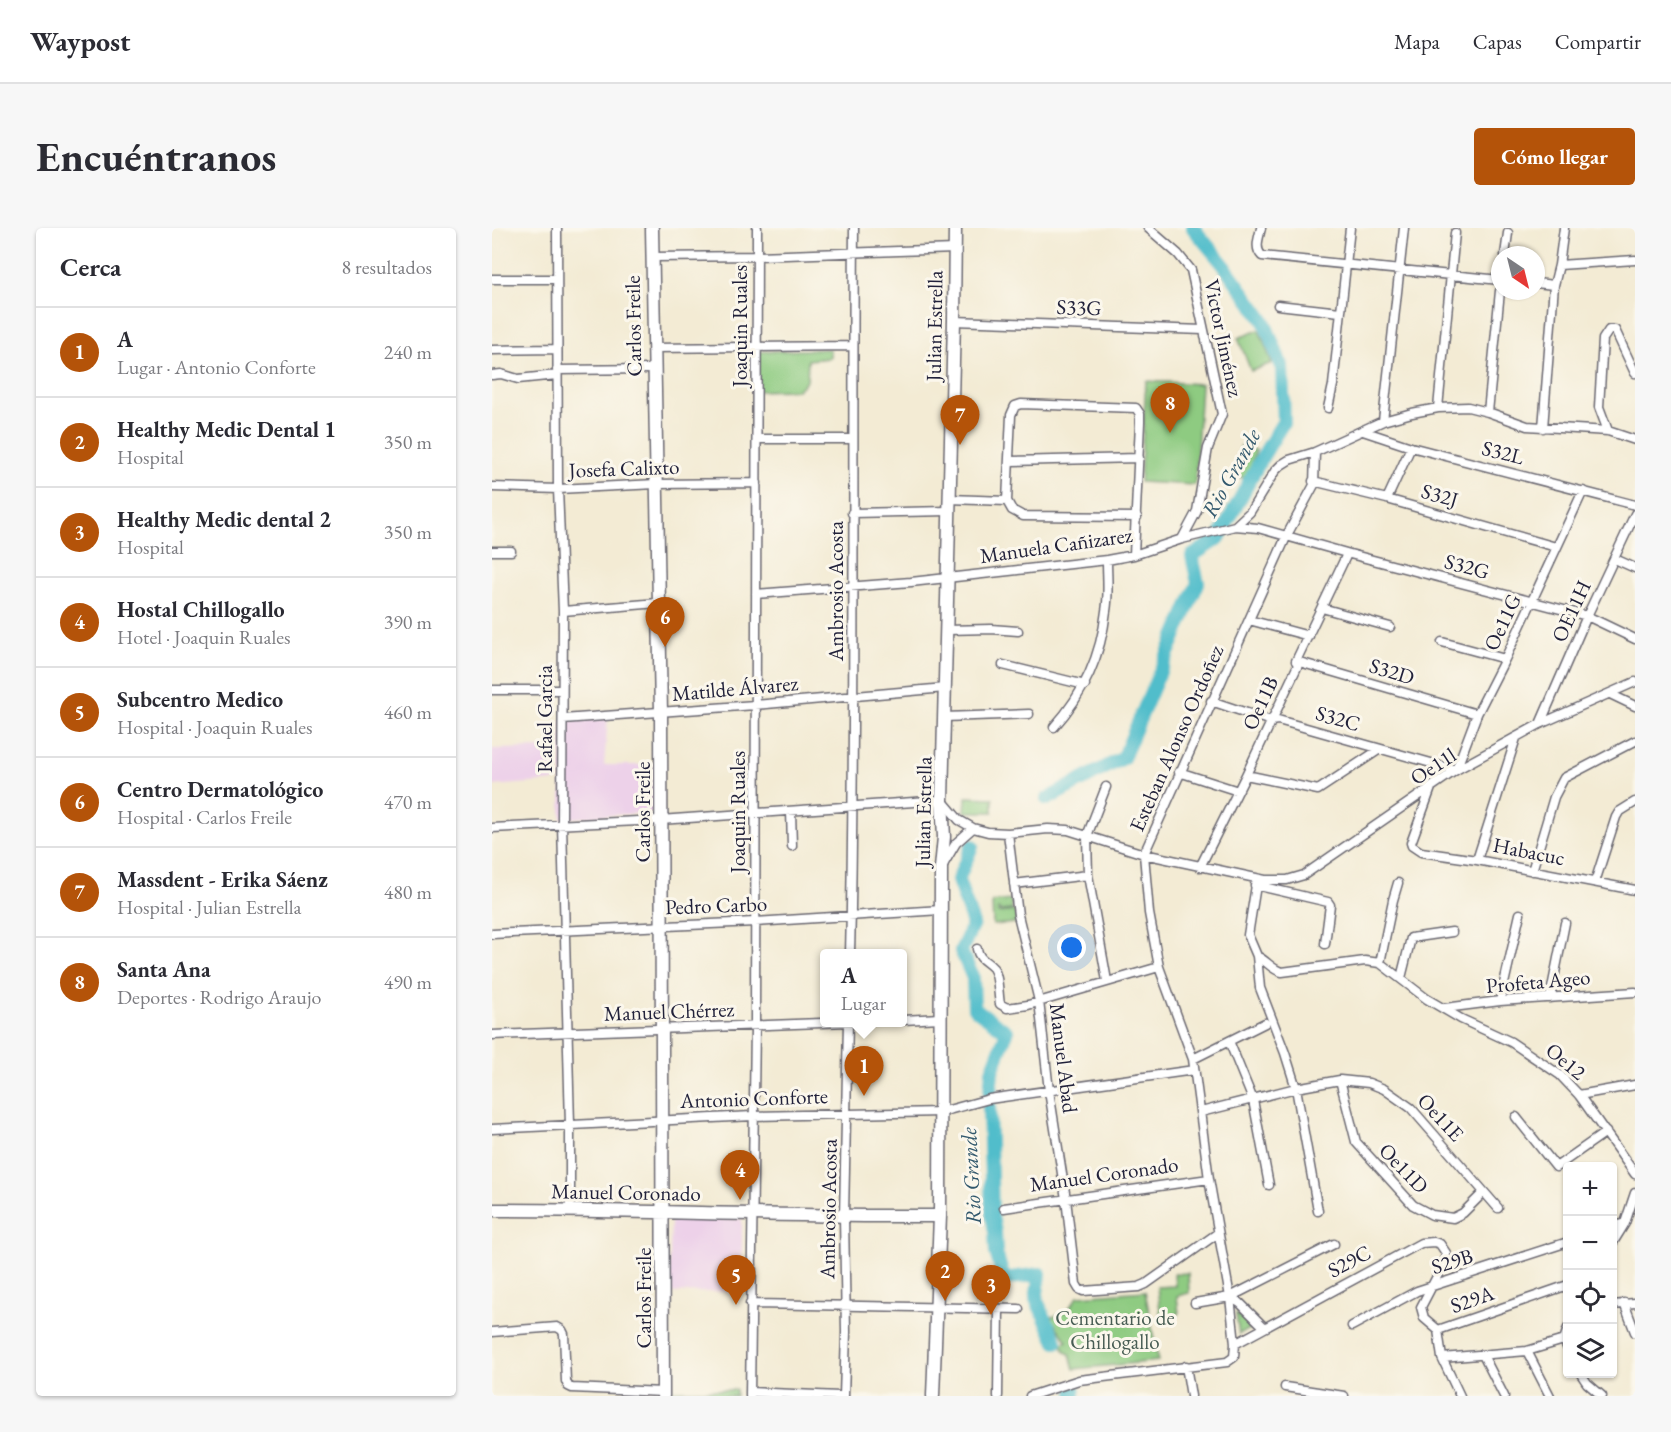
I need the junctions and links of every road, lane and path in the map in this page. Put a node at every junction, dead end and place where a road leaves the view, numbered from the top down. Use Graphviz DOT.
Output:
graph roads {
  1 [pos="556,228"];
  2 [pos="652,228"];
  3 [pos="757,228"];
  4 [pos="854,228"];
  5 [pos="955,228"];
  6 [pos="1148,228"];
  7 [pos="1261,228"];
  8 [pos="1350,228"];
  9 [pos="1404,228"];
  10 [pos="1564,228"];
  11 [pos="1455,233"];
  12 [pos="1508,233"];
  13 [pos="1506,246"];
  14 [pos="954,249"];
  15 [pos="853,252"];
  16 [pos="758,256"];
  17 [pos="652,257"];
  18 [pos="1635,260"];
  19 [pos="1347,264"];
  20 [pos="1559,265"];
  21 [pos="1398,270"];
  22 [pos="1450,274"];
  23 [pos="492,279"];
  24 [pos="556,279"];
  25 [pos="1491,279"];
  26 [pos="1545,284"];
  27 [pos="1554,285"];
  28 [pos="1499,300"];
  29 [pos="1278,305"];
  30 [pos="1340,312"];
  31 [pos="954,321"];
  32 [pos="1203,330"];
  33 [pos="852,346"];
  34 [pos="653,348"];
  35 [pos="757,348"];
  36 [pos="556,349"];
  37 [pos="492,350"];
  38 [pos="653,369"];
  39 [pos="557,373"];
  40 [pos="1635,373"];
  41 [pos="492,375"];
  42 [pos="1328,408"];
  43 [pos="1438,408"];
  44 [pos="1488,412"];
  45 [pos="1383,421"];
  46 [pos="1543,428"];
  47 [pos="1363,431"];
  48 [pos="1608,431"];
  49 [pos="757,439"];
  50 [pos="852,439"];
  51 [pos="1635,440"];
  52 [pos="1411,447"];
  53 [pos="1315,452"];
  54 [pos="1139,458"];
  55 [pos="1010,461"];
  56 [pos="1313,481"];
  57 [pos="757,483"];
  58 [pos="656,484"];
  59 [pos="492,486"];
  60 [pos="558,489"];
  61 [pos="1583,491"];
  62 [pos="1387,499"];
  63 [pos="1007,501"];
  64 [pos="949,505"];
  65 [pos="1635,505"];
  66 [pos="852,513"];
  67 [pos="1635,514"];
  68 [pos="1137,518"];
  69 [pos="1235,526"];
  70 [pos="1287,535"];
  71 [pos="1182,539"];
  72 [pos="1556,547"];
  73 [pos="492,551"];
  74 [pos="511,551"];
  75 [pos="1347,554"];
  76 [pos="1134,555"];
  77 [pos="1615,559"];
  78 [pos="1107,560"];
  79 [pos="1635,568"];
  80 [pos="948,577"];
  81 [pos="852,587"];
  82 [pos="756,594"];
  83 [pos="1532,602"];
  84 [pos="658,603"];
  85 [pos="1322,608"];
  86 [pos="563,611"];
  87 [pos="1587,616"];
  88 [pos="1249,620"];
  89 [pos="1390,627"];
  90 [pos="946,630"];
  91 [pos="1018,631"];
  92 [pos="1309,636"];
  93 [pos="1635,639"];
  94 [pos="1442,642"];
  95 [pos="1506,659"];
  96 [pos="1296,661"];
  97 [pos="1003,665"];
  98 [pos="1635,682"];
  99 [pos="1085,685"];
  100 [pos="945,688"];
  101 [pos="492,690"];
  102 [pos="561,690"];
  103 [pos="1610,694"];
  104 [pos="854,696"];
  105 [pos="1211,701"];
  106 [pos="755,705"];
  107 [pos="1635,706"];
  108 [pos="661,713"];
  109 [pos="1029,714"];
  110 [pos="1477,714"];
  111 [pos="944,717"];
  112 [pos="563,719"];
  113 [pos="1271,721"];
  114 [pos="1540,724"];
  115 [pos="1054,727"];
  116 [pos="1516,738"];
  117 [pos="1635,741"];
  118 [pos="1380,749"];
  119 [pos="1456,770"];
  120 [pos="1179,772"];
  121 [pos="1246,775"];
  122 [pos="1106,787"];
  123 [pos="1431,788"];
  124 [pos="1238,790"];
  125 [pos="942,800"];
  126 [pos="1635,802"];
  127 [pos="853,807"];
  128 [pos="791,811"];
  129 [pos="756,814"];
  130 [pos="660,820"];
  131 [pos="562,824"];
  132 [pos="492,828"];
  133 [pos="973,828"];
  134 [pos="1008,833"];
  135 [pos="1087,836"];
  136 [pos="792,846"];
  137 [pos="1144,854"];
  138 [pos="1477,860"];
  139 [pos="1200,867"];
  140 [pos="941,868"];
  141 [pos="1532,871"];
  142 [pos="1088,875"];
  143 [pos="1256,882"];
  144 [pos="1594,882"];
  145 [pos="1014,884"];
  146 [pos="1398,884"];
  147 [pos="1635,890"];
  148 [pos="941,910"];
  149 [pos="1520,914"];
  150 [pos="851,916"];
  151 [pos="755,922"];
  152 [pos="1565,923"];
  153 [pos="663,925"];
  154 [pos="566,932"];
  155 [pos="1452,932"];
  156 [pos="492,934"];
  157 [pos="1325,944"];
  158 [pos="850,949"];
  159 [pos="977,949"];
  160 [pos="1257,956"];
  161 [pos="1380,963"];
  162 [pos="1159,967"];
  163 [pos="1401,978"];
  164 [pos="1107,981"];
  165 [pos="1635,992"];
  166 [pos="1550,998"];
  167 [pos="1039,1001"];
  168 [pos="1500,1001"];
  169 [pos="1445,1008"];
  170 [pos="940,1018"];
  171 [pos="907,1020"];
  172 [pos="1265,1023"];
  173 [pos="820,1024"];
  174 [pos="755,1026"];
  175 [pos="848,1027"];
  176 [pos="662,1030"];
  177 [pos="568,1033"];
  178 [pos="492,1035"];
  179 [pos="1228,1041"];
  180 [pos="1193,1059"];
  181 [pos="1194,1070"];
  182 [pos="1340,1080"];
  183 [pos="1635,1086"];
  184 [pos="1296,1088"];
  185 [pos="1049,1090"];
  186 [pos="1579,1095"];
  187 [pos="1252,1100"];
  188 [pos="848,1112"];
  189 [pos="941,1112"];
  190 [pos="1201,1112"];
  191 [pos="753,1116"];
  192 [pos="1516,1116"];
  193 [pos="663,1119"];
  194 [pos="570,1125"];
  195 [pos="492,1129"];
  196 [pos="1606,1132"];
  197 [pos="1635,1174"];
  198 [pos="1209,1179"];
  199 [pos="1269,1185"];
  200 [pos="1484,1192"];
  201 [pos="1635,1193"];
  202 [pos="1066,1199"];
  203 [pos="1004,1208"];
  204 [pos="1498,1208"];
  205 [pos="492,1210"];
  206 [pos="570,1210"];
  207 [pos="1317,1211"];
  208 [pos="663,1212"];
  209 [pos="752,1215"];
  210 [pos="844,1216"];
  211 [pos="940,1216"];
  212 [pos="1625,1223"];
  213 [pos="1617,1225"];
  214 [pos="1218,1233"];
  215 [pos="1617,1236"];
  216 [pos="1334,1244"];
  217 [pos="1563,1244"];
  218 [pos="1431,1286"];
  219 [pos="1563,1287"];
  220 [pos="1230,1297"];
  221 [pos="1195,1303"];
  222 [pos="1624,1303"];
  223 [pos="1635,1303"];
  224 [pos="750,1304"];
  225 [pos="1617,1304"];
  226 [pos="845,1306"];
  227 [pos="937,1308"];
  228 [pos="1018,1309"];
  229 [pos="999,1310"];
  230 [pos="1352,1326"];
  231 [pos="1264,1327"];
  232 [pos="1438,1330"];
  233 [pos="492,1332"];
  234 [pos="1635,1332"];
  235 [pos="1563,1340"];
  236 [pos="1235,1344"];
  237 [pos="1527,1351"];
  238 [pos="1483,1355"];
  239 [pos="1442,1358"];
  240 [pos="1186,1366"];
  241 [pos="1584,1378"];
  242 [pos="1285,1387"];
  243 [pos="663,1394"];
  244 [pos="750,1394"];
  245 [pos="1317,1394"];
  246 [pos="839,1396"];
  247 [pos="844,1396"];
  248 [pos="933,1396"];
  249 [pos="998,1396"];
  250 [pos="1030,1396"];
  251 [pos="1191,1396"];
  252 [pos="1344,1396"];
  253 [pos="1460,1396"];
  254 [pos="1504,1396"];
  255 [pos="1550,1396"];
  256 [pos="1602,1396"];
  1 -- 24 [label="street, Rafael Garcia"];
  2 -- 17 [label="street, Carlos Freile"];
  3 -- 16 [label="street, Joaquin Ruales"];
  4 -- 15 [label="street, Ambrosio Acosta"];
  5 -- 14 [label="street, Julian Estrella"];
  6 -- 32 [label="street, Victor Jiménez"];
  7 -- 19 [label="street"];
  8 -- 19 [label="street"];
  9 -- 21 [label="street"];
  10 -- 20 [label="street"];
  11 -- 22 [label="street"];
  12 -- 13 [label="street"];
  14 -- 15 [label="street"];
  14 -- 31 [label="street, Julian Estrella"];
  15 -- 16 [label="street"];
  15 -- 33 [label="street, Ambrosio Acosta"];
  16 -- 17 [label="street"];
  16 -- 35 [label="street, Joaquin Ruales"];
  17 -- 34 [label="street, Carlos Freile"];
  18 -- 20 [label="street"];
  19 -- 21 [label="street"];
  19 -- 30 [label="street"];
  20 -- 27 [label="street"];
  21 -- 22 [label="street"];
  21 -- 45 [label="street"];
  22 -- 25 [label="street"];
  22 -- 43 [label="street"];
  23 -- 24 [label="street"];
  24 -- 36 [label="street, Rafael Garcia"];
  26 -- 27 [label="street"];
  27 -- 46 [label="street"];
  28 -- 44 [label="street"];
  29 -- 30 [label="street"];
  30 -- 42 [label="street"];
  31 -- 32 [label="street, S33G"];
  31 -- 64 [label="street, Julian Estrella"];
  32 -- 71 [label="street, Victor Jiménez"];
  33 -- 35 [label="street"];
  33 -- 50 [label="street, Ambrosio Acosta"];
  34 -- 35 [label="street"];
  34 -- 38 [label="street, Carlos Freile"];
  35 -- 49 [label="street, Joaquin Ruales"];
  36 -- 37 [label="street"];
  36 -- 39 [label="street, Rafael Garcia"];
  38 -- 39 [label="street"];
  38 -- 58 [label="street, Carlos Freile"];
  39 -- 41 [label="street"];
  39 -- 60 [label="street, Rafael Garcia"];
  40 -- 48 [label="street"];
  43 -- 44 [label="street"];
  43 -- 45 [label="street"];
  44 -- 46 [label="street"];
  45 -- 47 [label="street"];
  46 -- 48 [label="street"];
  47 -- 52 [label="street, S32L"];
  47 -- 53 [label="street"];
  48 -- 51 [label="street"];
  49 -- 50 [label="street"];
  49 -- 57 [label="street, Joaquin Ruales"];
  50 -- 66 [label="street, Ambrosio Acosta"];
  52 -- 61 [label="street, S32L"];
  52 -- 62 [label="street"];
  53 -- 56 [label="street, Esteban Alonso Ordoñez"];
  53 -- 69 [label="street"];
  54 -- 55 [label="street"];
  54 -- 55 [label="street"];
  54 -- 68 [label="street"];
  55 -- 63 [label="street"];
  56 -- 62 [label="street, S32J"];
  56 -- 70 [label="street, Esteban Alonso Ordoñez"];
  57 -- 58 [label="street, Josefa Calixto"];
  57 -- 82 [label="street, Joaquin Ruales"];
  58 -- 60 [label="street, Josefa Calixto"];
  58 -- 84 [label="street, Carlos Freile"];
  59 -- 60 [label="street, Josefa Calixto"];
  60 -- 86 [label="street, Rafael Garcia"];
  61 -- 65 [label="street, S32L"];
  61 -- 72 [label="street, Oe11G"];
  62 -- 72 [label="street, S32J"];
  63 -- 64 [label="street"];
  63 -- 68 [label="street"];
  64 -- 66 [label="street"];
  64 -- 80 [label="street, Julian Estrella"];
  66 -- 81 [label="street, Ambrosio Acosta"];
  67 -- 77 [label="street, OE11H"];
  68 -- 76 [label="street"];
  69 -- 70 [label="street, S32G"];
  69 -- 71 [label="street, Manuela Cañizarez"];
  70 -- 75 [label="street, S32G"];
  70 -- 88 [label="street, Esteban Alonso Ordoñez"];
  71 -- 76 [label="street, Manuela Cañizarez"];
  72 -- 83 [label="street, Oe11G"];
  73 -- 74 [label="street"];
  75 -- 83 [label="street, S32G"];
  75 -- 85 [label="street, Oe11B"];
  76 -- 78 [label="street, Manuela Cañizarez"];
  77 -- 79 [label="street"];
  77 -- 87 [label="street, OE11H"];
  78 -- 80 [label="street, Manuela Cañizarez"];
  78 -- 99 [label="street"];
  80 -- 81 [label="street, Manuela Cañizarez"];
  80 -- 90 [label="street, Julian Estrella"];
  81 -- 82 [label="street, Manuela Cañizarez"];
  81 -- 104 [label="street, Ambrosio Acosta"];
  82 -- 106 [label="street, Joaquin Ruales"];
  83 -- 87 [label="street, S32G"];
  83 -- 95 [label="street, Oe11G"];
  84 -- 86 [label="street"];
  84 -- 108 [label="street, Carlos Freile"];
  85 -- 89 [label="street"];
  85 -- 92 [label="street, Oe11B"];
  86 -- 102 [label="street, Rafael Garcia"];
  87 -- 93 [label="street, S32G"];
  87 -- 114 [label="street, OE11H"];
  88 -- 92 [label="street"];
  88 -- 105 [label="street, Esteban Alonso Ordoñez"];
  90 -- 91 [label="street"];
  90 -- 100 [label="street, Julian Estrella"];
  92 -- 96 [label="street, Oe11B"];
  94 -- 95 [label="street"];
  95 -- 110 [label="street, Oe11G"];
  96 -- 110 [label="street, S32D"];
  96 -- 113 [label="street, Oe11B"];
  97 -- 99 [label="street"];
  98 -- 103 [label="street, Oe11l"];
  99 -- 115 [label="street"];
  100 -- 104 [label="street, Matilde Álvarez"];
  100 -- 111 [label="street, Julian Estrella"];
  101 -- 102 [label="street"];
  102 -- 112 [label="street, Rafael Garcia"];
  103 -- 107 [label="street"];
  103 -- 114 [label="street, Oe11l"];
  104 -- 106 [label="street, Matilde Álvarez"];
  104 -- 127 [label="street, Ambrosio Acosta"];
  105 -- 113 [label="street, S32C"];
  105 -- 120 [label="street, Esteban Alonso Ordoñez"];
  106 -- 108 [label="street, Matilde Álvarez"];
  106 -- 129 [label="street, Joaquin Ruales"];
  108 -- 112 [label="street, Matilde Álvarez"];
  108 -- 130 [label="street, Carlos Freile"];
  109 -- 111 [label="street"];
  110 -- 119 [label="street, Oe11G"];
  111 -- 125 [label="street, Julian Estrella"];
  112 -- 131 [label="street, Rafael Garcia"];
  113 -- 118 [label="street, S32C"];
  113 -- 121 [label="street, Oe11B"];
  114 -- 116 [label="street, Oe11l"];
  116 -- 119 [label="street, Oe11l"];
  116 -- 138 [label="street"];
  117 -- 141 [label="street"];
  118 -- 119 [label="street, S32C"];
  118 -- 121 [label="street"];
  119 -- 123 [label="street, Oe11l"];
  120 -- 124 [label="street"];
  120 -- 137 [label="street, Esteban Alonso Ordoñez"];
  121 -- 124 [label="street, Oe11B"];
  122 -- 135 [label="street"];
  123 -- 138 [label="street, Habacuc"];
  123 -- 143 [label="street, Oe11l"];
  124 -- 139 [label="street, Oe11B"];
  125 -- 127 [label="street"];
  125 -- 133 [label="street"];
  125 -- 140 [label="street, Julian Estrella"];
  126 -- 144 [label="street"];
  127 -- 128 [label="street"];
  127 -- 150 [label="street, Ambrosio Acosta"];
  128 -- 129 [label="street"];
  128 -- 136 [label="street"];
  129 -- 130 [label="street"];
  129 -- 151 [label="street, Joaquin Ruales"];
  130 -- 131 [label="street"];
  130 -- 153 [label="street, Carlos Freile"];
  131 -- 132 [label="street"];
  131 -- 154 [label="street, Rafael Garcia"];
  133 -- 134 [label="street"];
  133 -- 140 [label="street"];
  134 -- 135 [label="street"];
  134 -- 145 [label="street, Manuel Abad"];
  135 -- 137 [label="street"];
  135 -- 142 [label="street"];
  137 -- 139 [label="street"];
  137 -- 162 [label="street, Esteban Alonso Ordoñez"];
  138 -- 141 [label="street, Habacuc"];
  139 -- 143 [label="street"];
  140 -- 148 [label="street, Julian Estrella"];
  141 -- 144 [label="street, Habacuc"];
  142 -- 145 [label="street"];
  142 -- 164 [label="street"];
  143 -- 157 [label="street"];
  143 -- 160 [label="street"];
  144 -- 147 [label="street, Habacuc"];
  145 -- 167 [label="street, Manuel Abad"];
  146 -- 161 [label="street"];
  148 -- 150 [label="street, Pedro Carbo"];
  148 -- 170 [label="street, Julian Estrella"];
  149 -- 168 [label="street"];
  150 -- 151 [label="street, Pedro Carbo"];
  150 -- 158 [label="street, Ambrosio Acosta"];
  151 -- 153 [label="street, Pedro Carbo"];
  151 -- 174 [label="street, Joaquin Ruales"];
  152 -- 166 [label="street"];
  153 -- 154 [label="street, Pedro Carbo"];
  153 -- 176 [label="street, Carlos Freile"];
  154 -- 156 [label="street, Pedro Carbo"];
  154 -- 177 [label="street, Rafael Garcia"];
  155 -- 163 [label="street"];
  159 -- 167 [label="street"];
  160 -- 161 [label="street"];
  160 -- 184 [label="street"];
  161 -- 163 [label="street"];
  162 -- 164 [label="street"];
  162 -- 180 [label="street, Esteban Alonso Ordoñez"];
  163 -- 169 [label="street"];
  164 -- 167 [label="street"];
  165 -- 166 [label="street, Profeta Ageo"];
  166 -- 168 [label="street, Profeta Ageo"];
  167 -- 185 [label="street, Manuel Abad"];
  168 -- 169 [label="street, Profeta Ageo"];
  169 -- 186 [label="street, Oe12"];
  170 -- 171 [label="street"];
  170 -- 189 [label="street, Julian Estrella"];
  172 -- 179 [label="street"];
  173 -- 174 [label="street, Manuel Chérrez"];
  174 -- 176 [label="street, Manuel Chérrez"];
  174 -- 191 [label="street, Joaquin Ruales"];
  175 -- 188 [label="street, Ambrosio Acosta"];
  176 -- 177 [label="street, Manuel Chérrez"];
  176 -- 193 [label="street, Carlos Freile"];
  177 -- 178 [label="street, Manuel Chérrez"];
  177 -- 194 [label="street, Rafael Garcia"];
  179 -- 180 [label="street"];
  179 -- 187 [label="street"];
  180 -- 181 [label="street, Esteban Alonso Ordoñez"];
  181 -- 185 [label="street, Antonio Conforte"];
  181 -- 190 [label="street, Esteban Alonso Ordoñez"];
  182 -- 184 [label="street, Oe11E"];
  182 -- 200 [label="street, Oe11E"];
  182 -- 200 [label="street, Oe11D"];
  183 -- 186 [label="street"];
  184 -- 187 [label="street, Oe11E"];
  184 -- 207 [label="street"];
  185 -- 189 [label="street, Antonio Conforte"];
  185 -- 202 [label="street, Manuel Abad"];
  186 -- 196 [label="street, Oe12"];
  187 -- 190 [label="street, Oe11E"];
  187 -- 199 [label="street"];
  188 -- 189 [label="street, Antonio Conforte"];
  188 -- 191 [label="street, Antonio Conforte"];
  188 -- 210 [label="street, Ambrosio Acosta"];
  189 -- 211 [label="street, Julian Estrella"];
  190 -- 198 [label="street, Esteban Alonso Ordoñez"];
  191 -- 193 [label="street, Antonio Conforte"];
  191 -- 209 [label="street, Joaquin Ruales"];
  192 -- 196 [label="street"];
  193 -- 194 [label="street, Antonio Conforte"];
  193 -- 208 [label="street, Carlos Freile"];
  194 -- 195 [label="street, Antonio Conforte"];
  194 -- 206 [label="street, Rafael Garcia"];
  196 -- 197 [label="street, Oe12"];
  198 -- 202 [label="street, Manuel Coronado"];
  198 -- 214 [label="street, Esteban Alonso Ordoñez"];
  200 -- 204 [label="street, Oe11E"];
  201 -- 212 [label="street"];
  202 -- 203 [label="street, Manuel Coronado"];
  202 -- 214 [label="street, Manuel Abad"];
  205 -- 206 [label="street, Manuel Coronado"];
  206 -- 208 [label="street, Manuel Coronado"];
  208 -- 209 [label="street, Manuel Coronado"];
  208 -- 243 [label="street, Carlos Freile"];
  209 -- 210 [label="street, Manuel Coronado"];
  209 -- 224 [label="street, Joaquin Ruales"];
  210 -- 211 [label="street, Manuel Coronado"];
  210 -- 226 [label="street, Ambrosio Acosta"];
  211 -- 227 [label="street, Julian Estrella"];
  212 -- 213 [label="street"];
  212 -- 215 [label="street"];
  214 -- 220 [label="street, Esteban Alonso Ordoñez"];
  216 -- 220 [label="street"];
  217 -- 218 [label="street, S29B"];
  218 -- 230 [label="street, S29B"];
  218 -- 231 [label="street, S29C"];
  218 -- 232 [label="street, S29A"];
  219 -- 232 [label="street, S29A"];
  220 -- 221 [label="street"];
  220 -- 231 [label="street"];
  220 -- 236 [label="street, Esteban Alonso Ordoñez"];
  222 -- 223 [label="street"];
  222 -- 225 [label="street"];
  222 -- 234 [label="street"];
  224 -- 226 [label="street"];
  224 -- 244 [label="street, Joaquin Ruales"];
  226 -- 227 [label="street"];
  226 -- 247 [label="street, Ambrosio Acosta"];
  227 -- 229 [label="street"];
  227 -- 248 [label="street, Julian Estrella"];
  228 -- 229 [label="street"];
  229 -- 249 [label="street"];
  231 -- 236 [label="street, S29C"];
  232 -- 239 [label="street"];
  233 -- 243 [label="street"];
  235 -- 237 [label="street"];
  236 -- 240 [label="street, Esteban Alonso Ordoñez"];
  237 -- 238 [label="street"];
  237 -- 255 [label="street"];
  238 -- 239 [label="street"];
  238 -- 254 [label="street"];
  239 -- 253 [label="street"];
  240 -- 250 [label="street"];
  240 -- 251 [label="street"];
  241 -- 256 [label="street"];
  242 -- 245 [label="street"];
  244 -- 246 [label="street"];
  245 -- 252 [label="street"];
}
